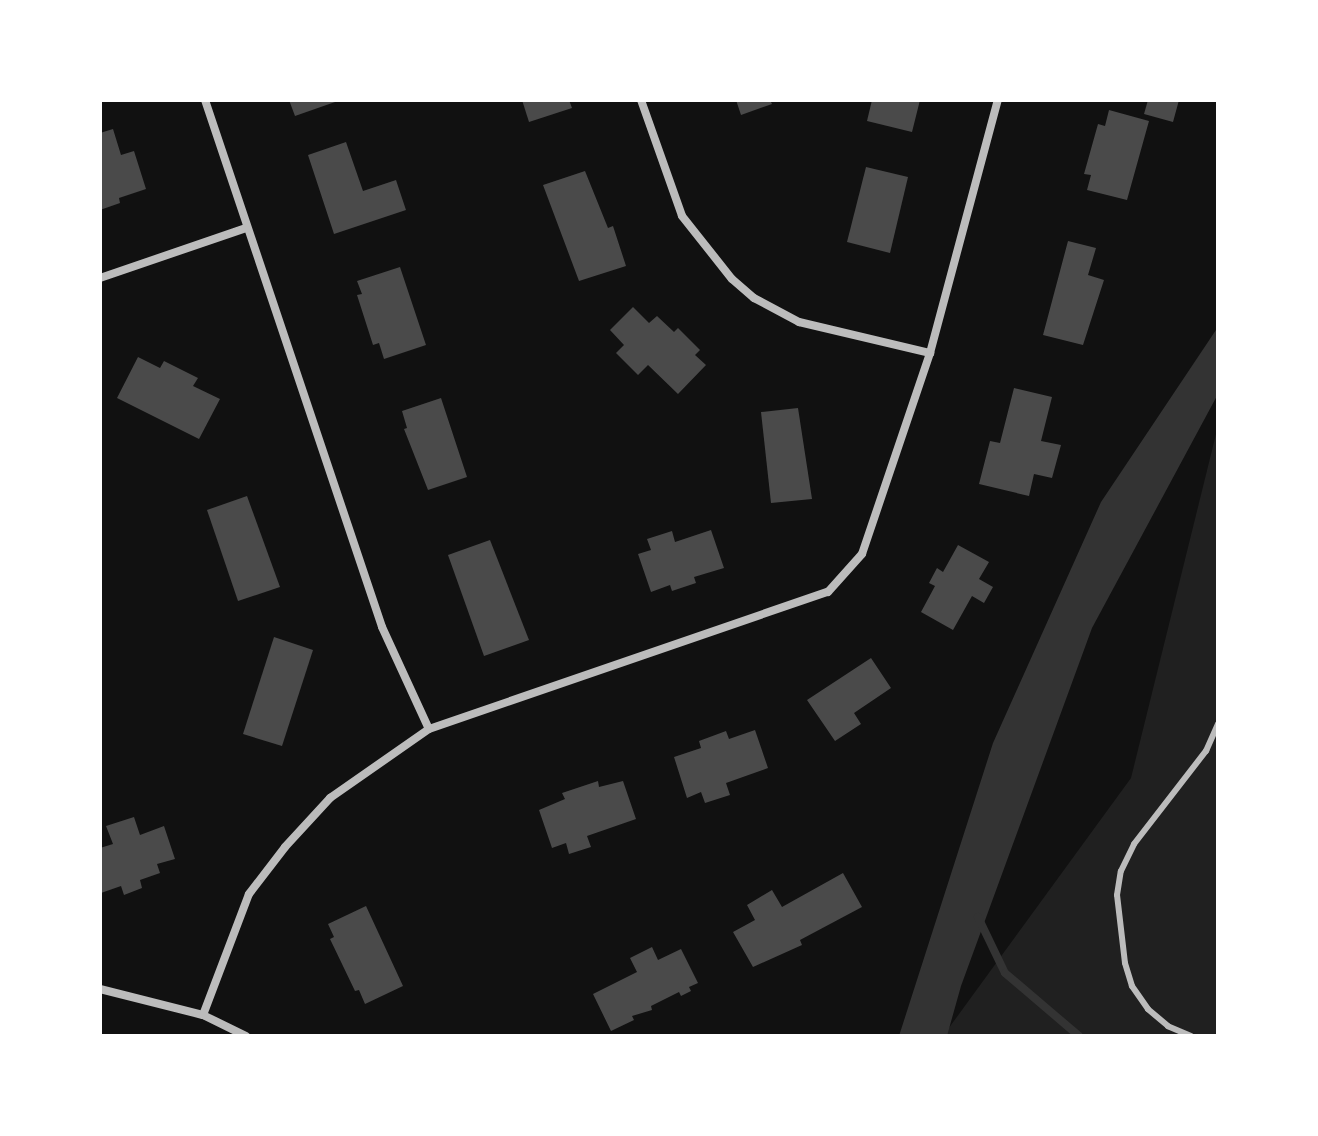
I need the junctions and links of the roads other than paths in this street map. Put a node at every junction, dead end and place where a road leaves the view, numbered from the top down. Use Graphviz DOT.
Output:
graph roads {
  1 [pos="205,100"];
  2 [pos="641,100"];
  3 [pos="998,100"];
  4 [pos="246,228"];
  5 [pos="100,278"];
  6 [pos="930,353"];
  7 [pos="1218,724"];
  8 [pos="429,729"];
  9 [pos="100,989"];
  10 [pos="203,1015"];
  11 [pos="246,1036"];
  12 [pos="1191,1036"];
  1 -- 4 [label="street"];
  2 -- 6 [label="street"];
  3 -- 6 [label="street"];
  4 -- 5 [label="street"];
  4 -- 8 [label="street"];
  6 -- 8 [label="street"];
  7 -- 12 [label="lane"];
  8 -- 10 [label="street"];
  9 -- 10 [label="street"];
  10 -- 11 [label="street"];
}
